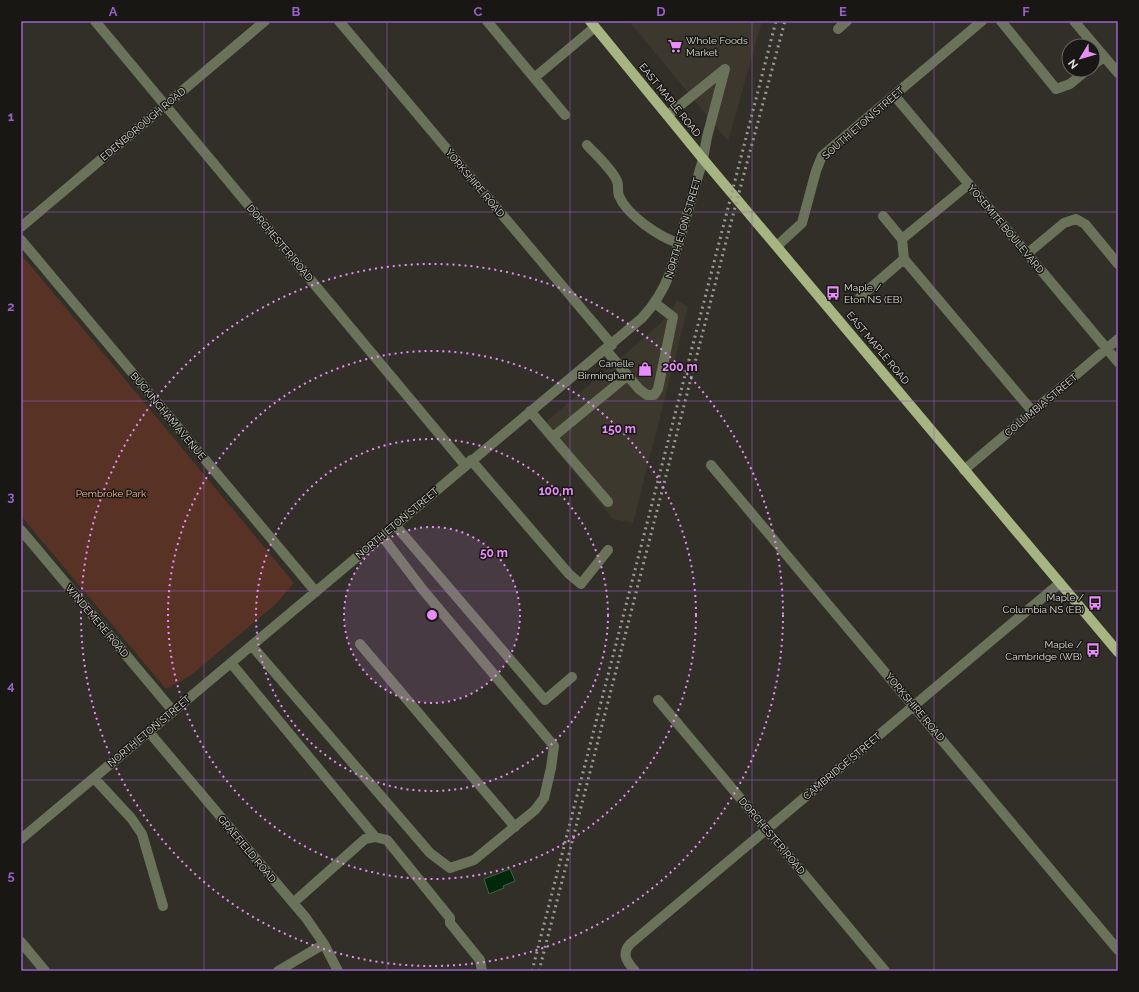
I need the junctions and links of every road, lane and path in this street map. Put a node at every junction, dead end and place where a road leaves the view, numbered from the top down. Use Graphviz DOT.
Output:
graph roads {
  1 [pos="95,21"];
  2 [pos="265,21"];
  3 [pos="339,21"];
  4 [pos="486,21"];
  5 [pos="847,21"];
  6 [pos="982,21"];
  7 [pos="1001,21"];
  8 [pos="1074,21"];
  9 [pos="592,24"];
  10 [pos="838,29"];
  11 [pos="1104,57"];
  12 [pos="1101,59"];
  13 [pos="1118,73"];
  14 [pos="534,78"];
  15 [pos="1077,78"];
  16 [pos="894,95"];
  17 [pos="165,105"];
  18 [pos="566,115"];
  19 [pos="668,115"];
  20 [pos="587,145"];
  21 [pos="703,159"];
  22 [pos="969,184"];
  23 [pos="883,216"];
  24 [pos="21,227"];
  25 [pos="902,239"];
  26 [pos="21,240"];
  27 [pos="679,243"];
  28 [pos="777,246"];
  29 [pos="1028,253"];
  30 [pos="904,259"];
  31 [pos="1118,264"];
  32 [pos="860,297"];
  33 [pos="656,303"];
  34 [pos="1118,339"];
  35 [pos="609,347"];
  36 [pos="1107,349"];
  37 [pos="1118,362"];
  38 [pos="627,376"];
  39 [pos="530,411"];
  40 [pos="1033,412"];
  41 [pos="553,438"];
  42 [pos="468,463"];
  43 [pos="711,465"];
  44 [pos="964,470"];
  45 [pos="608,502"];
  46 [pos="395,525"];
  47 [pos="21,530"];
  48 [pos="382,536"];
  49 [pos="608,550"];
  50 [pos="1060,583"];
  51 [pos="316,592"];
  52 [pos="360,644"];
  53 [pos="252,646"];
  54 [pos="1118,652"];
  55 [pos="231,663"];
  56 [pos="572,677"];
  57 [pos="658,700"];
  58 [pos="913,706"];
  59 [pos="173,711"];
  60 [pos="149,732"];
  61 [pos="94,778"];
  62 [pos="515,827"];
  63 [pos="766,829"];
  64 [pos="23,834"];
  65 [pos="375,837"];
  66 [pos="293,903"];
  67 [pos="163,906"];
  68 [pos="21,942"];
  69 [pos="324,944"];
  70 [pos="1118,950"];
  71 [pos="45,971"];
  72 [pos="278,971"];
  73 [pos="338,971"];
  74 [pos="482,971"];
  75 [pos="635,971"];
  76 [pos="885,971"];
  1 -- 17 [label="street, DORCHESTER ROAD"];
  2 -- 17 [label="street, EDENBOROUGH ROAD"];
  3 -- 35 [label="street, YORKSHIRE ROAD"];
  4 -- 14 [label="street"];
  5 -- 10 [label="street"];
  6 -- 16 [label="street, SOUTH ETON STREET"];
  7 -- 15 [label="street"];
  8 -- 11 [label="street"];
  9 -- 14 [label="street"];
  9 -- 19 [label="main road, EAST MAPLE ROAD"];
  11 -- 12 [label="street"];
  11 -- 13 [label="street"];
  14 -- 18 [label="street"];
  16 -- 22 [label="street, YOSEMITE BOULEVARD"];
  16 -- 28 [label="street, SOUTH ETON STREET"];
  17 -- 24 [label="street, EDENBOROUGH ROAD"];
  17 -- 42 [label="street, DORCHESTER ROAD"];
  19 -- 21 [label="main road, EAST MAPLE ROAD"];
  19 -- 21 [label="street, NORTH ETON STREET"];
  20 -- 27 [label="street"];
  21 -- 27 [label="street, NORTH ETON STREET"];
  21 -- 28 [label="main road, EAST MAPLE ROAD"];
  22 -- 25 [label="street"];
  22 -- 29 [label="street, YOSEMITE BOULEVARD"];
  23 -- 25 [label="street"];
  25 -- 30 [label="street"];
  26 -- 51 [label="street, BUCKINGHAM AVENUE"];
  27 -- 33 [label="street, NORTH ETON STREET"];
  28 -- 44 [label="main road, EAST MAPLE ROAD"];
  29 -- 31 [label="street"];
  29 -- 36 [label="street, YOSEMITE BOULEVARD"];
  30 -- 32 [label="street"];
  30 -- 40 [label="street"];
  33 -- 35 [label="street, NORTH ETON STREET"];
  33 -- 38 [label="street, YORKSHIRE ROAD"];
  34 -- 36 [label="street, COLUMBIA STREET"];
  35 -- 38 [label="street, YORKSHIRE ROAD"];
  35 -- 39 [label="street, NORTH ETON STREET"];
  36 -- 37 [label="street, YOSEMITE BOULEVARD"];
  36 -- 40 [label="street, COLUMBIA STREET"];
  38 -- 41 [label="street"];
  39 -- 41 [label="street"];
  39 -- 42 [label="street, NORTH ETON STREET"];
  40 -- 44 [label="street, COLUMBIA STREET"];
  41 -- 45 [label="street"];
  42 -- 46 [label="street, NORTH ETON STREET"];
  42 -- 49 [label="street, DORCHESTER ROAD"];
  43 -- 58 [label="street, YORKSHIRE ROAD"];
  44 -- 50 [label="main road, EAST MAPLE ROAD"];
  46 -- 48 [label="street, NORTH ETON STREET"];
  46 -- 56 [label="street"];
  47 -- 59 [label="street, WINDEMERE ROAD"];
  48 -- 51 [label="street, NORTH ETON STREET"];
  48 -- 62 [label="street"];
  50 -- 54 [label="main road, EAST MAPLE ROAD"];
  50 -- 58 [label="street, CAMBRIDGE STREET"];
  51 -- 53 [label="street, NORTH ETON STREET"];
  52 -- 62 [label="street"];
  53 -- 55 [label="street, NORTH ETON STREET"];
  53 -- 62 [label="street"];
  55 -- 59 [label="street, NORTH ETON STREET"];
  55 -- 65 [label="street"];
  57 -- 63 [label="street, DORCHESTER ROAD"];
  58 -- 63 [label="street, CAMBRIDGE STREET"];
  58 -- 70 [label="street, YORKSHIRE ROAD"];
  59 -- 60 [label="street, NORTH ETON STREET"];
  60 -- 61 [label="street, NORTH ETON STREET"];
  60 -- 66 [label="street, GRAEFIELD ROAD"];
  61 -- 64 [label="street, NORTH ETON STREET"];
  61 -- 67 [label="street"];
  63 -- 75 [label="street, CAMBRIDGE STREET"];
  63 -- 76 [label="street, DORCHESTER ROAD"];
  65 -- 66 [label="street"];
  65 -- 74 [label="street"];
  66 -- 69 [label="street, GRAEFIELD ROAD"];
  68 -- 71 [label="street"];
  69 -- 72 [label="street"];
  69 -- 73 [label="street, GRAEFIELD ROAD"];
}
